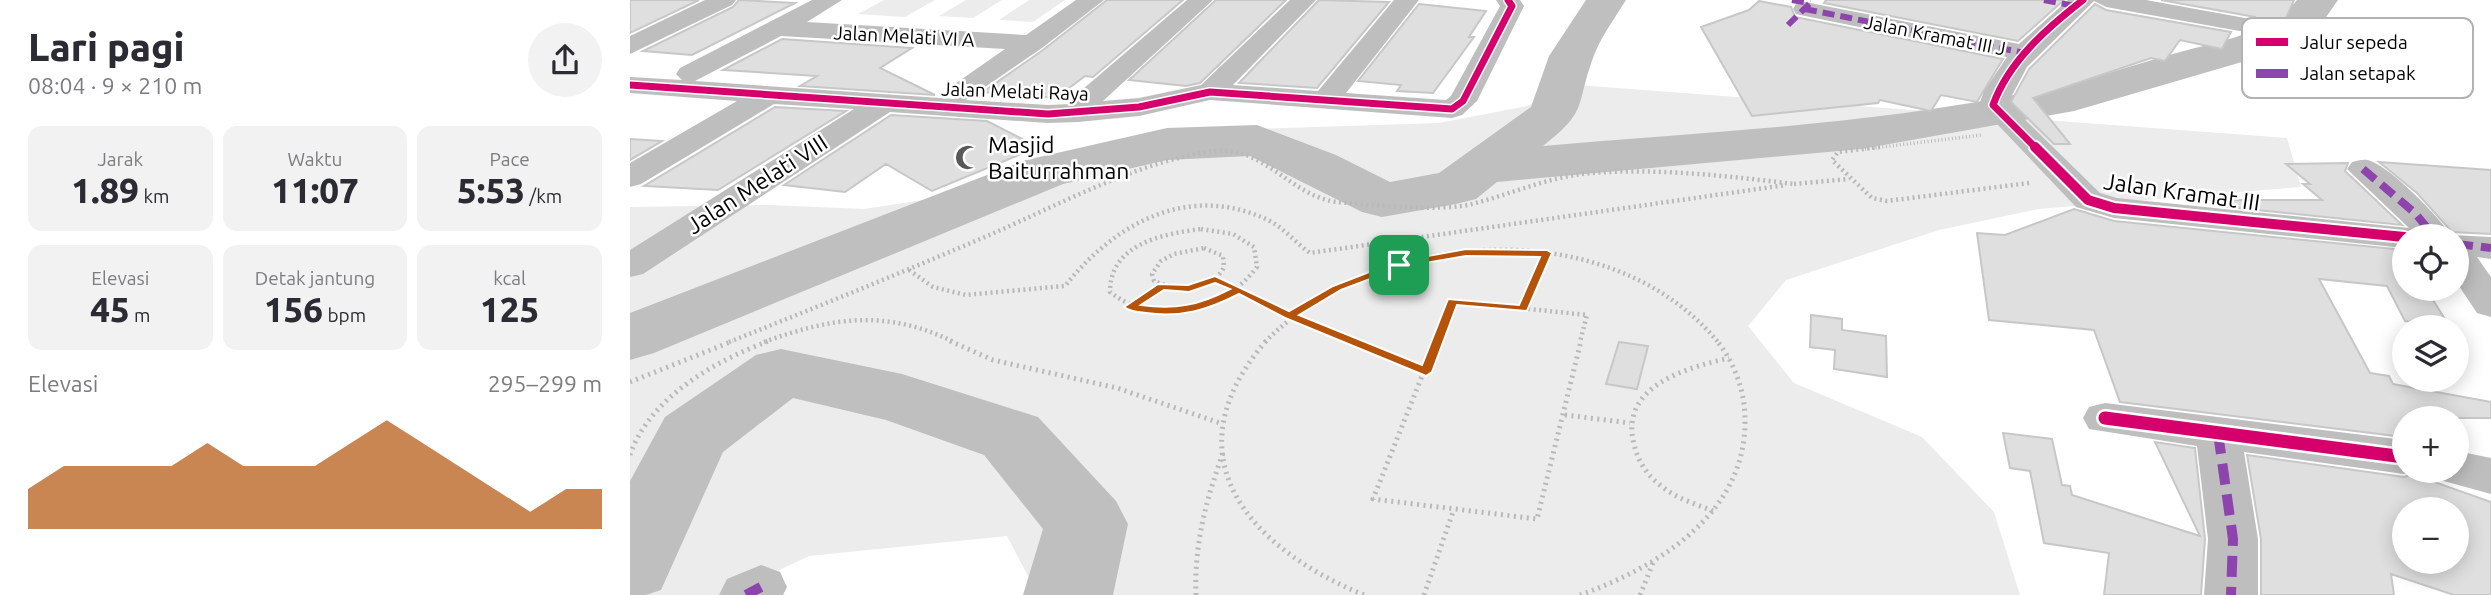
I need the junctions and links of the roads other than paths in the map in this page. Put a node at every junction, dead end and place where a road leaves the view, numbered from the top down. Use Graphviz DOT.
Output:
graph roads {
  1 [pos="724,0"];
  2 [pos="830,0"];
  3 [pos="1092,0"];
  4 [pos="1201,0"];
  5 [pos="1304,0"];
  6 [pos="1407,0"];
  7 [pos="1508,0"];
  8 [pos="2044,0"];
  9 [pos="2106,0"];
  10 [pos="2079,3"];
  11 [pos="1802,7"];
  12 [pos="2242,24"];
  13 [pos="776,28"];
  14 [pos="1033,44"];
  15 [pos="630,46"];
  16 [pos="2025,53"];
  17 [pos="630,70"];
  18 [pos="690,74"];
  19 [pos="630,85"];
  20 [pos="661,88"];
  21 [pos="962,92"];
  22 [pos="1210,92"];
  23 [pos="768,95"];
  24 [pos="1326,100"];
  25 [pos="884,103"];
  26 [pos="630,104"];
  27 [pos="1082,107"];
  28 [pos="2363,169"];
  29 [pos="630,177"];
  30 [pos="2424,224"];
  31 [pos="2392,236"];
  32 [pos="2469,245"];
  33 [pos="2491,248"];
  34 [pos="630,266"];
  35 [pos="2469,273"];
  36 [pos="2491,305"];
  37 [pos="2105,418"];
  38 [pos="2218,433"];
  39 [pos="2392,455"];
  40 [pos="2469,471"];
  41 [pos="2491,476"];
  42 [pos="2231,595"];
  1 -- 15 [label="street"];
  2 -- 13 [label="street"];
  3 -- 14 [label="street"];
  4 -- 27 [label="street"];
  5 -- 22 [label="street"];
  6 -- 24 [label="street"];
  7 -- 24 [label="street, Jalan Melati Raya"];
  8 -- 10 [label="street"];
  9 -- 12 [label="street"];
  10 -- 16 [label="street"];
  11 -- 16 [label="street, Jalan Kramat III J"];
  13 -- 14 [label="street, Jalan Melati VI A"];
  13 -- 18 [label="street"];
  14 -- 21 [label="street"];
  16 -- 31 [label="street, Jalan Kramat III"];
  17 -- 18 [label="street, Jalan Melati Raya"];
  18 -- 21 [label="street, Jalan Melati Raya"];
  19 -- 20 [label="street, Jalan Melati Raya"];
  20 -- 23 [label="street, Jalan Melati Raya"];
  20 -- 26 [label="street"];
  21 -- 27 [label="street, Jalan Melati Raya"];
  22 -- 24 [label="street, Jalan Melati Raya"];
  22 -- 27 [label="street, Jalan Melati Raya"];
  23 -- 25 [label="street, Jalan Melati Raya"];
  23 -- 29 [label="street"];
  25 -- 27 [label="street, Jalan Melati Raya"];
  25 -- 34 [label="street, Jalan Melati VIII"];
  28 -- 30 [label="street"];
  32 -- 33 [label="street"];
  35 -- 36 [label="street"];
  37 -- 38 [label="street"];
  38 -- 39 [label="street"];
  38 -- 42 [label="street"];
  40 -- 41 [label="street"];
}
